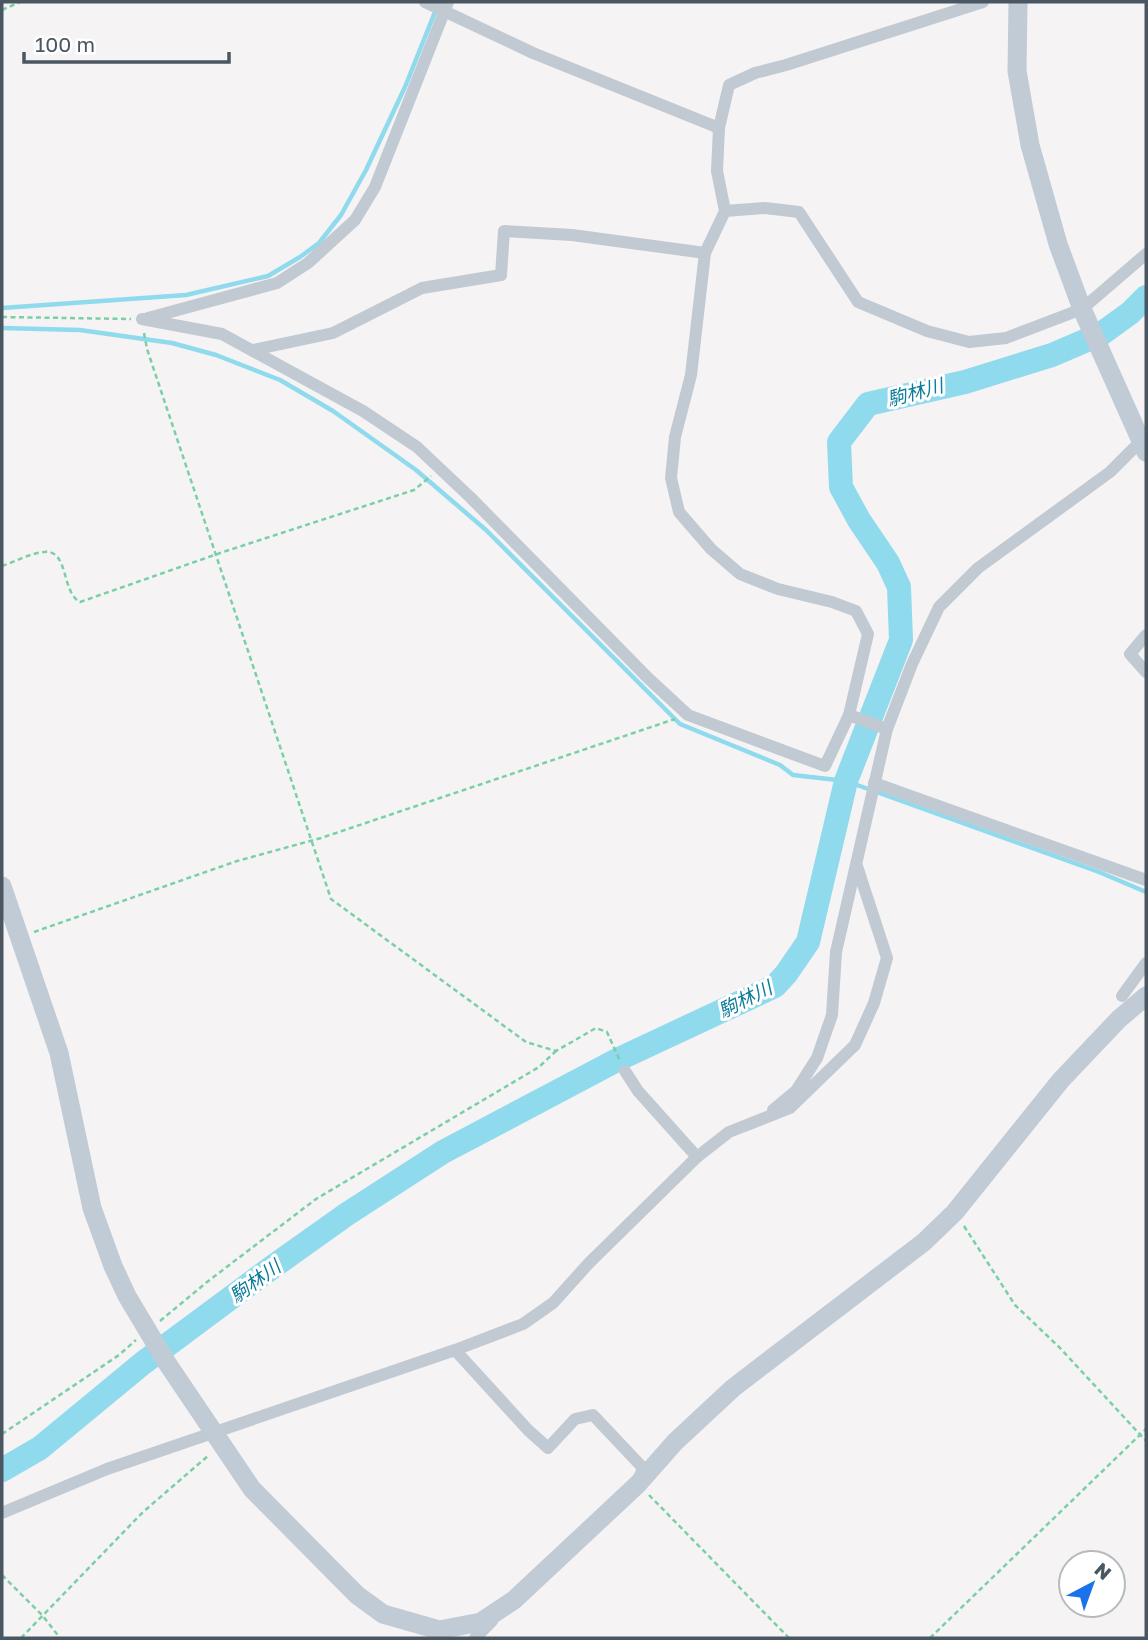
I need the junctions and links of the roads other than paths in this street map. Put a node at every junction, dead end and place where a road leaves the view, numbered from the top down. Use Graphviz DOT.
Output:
graph roads {
  1 [pos="425,2"];
  2 [pos="983,2"];
  3 [pos="1018,2"];
  4 [pos="445,7"];
  5 [pos="719,128"];
  6 [pos="725,211"];
  7 [pos="705,253"];
  8 [pos="1146,254"];
  9 [pos="1084,314"];
  10 [pos="253,350"];
  11 [pos="1144,444"];
  12 [pos="1146,635"];
  13 [pos="1146,671"];
  14 [pos="849,715"];
  15 [pos="887,729"];
  16 [pos="874,783"];
  17 [pos="857,866"];
  18 [pos="1146,880"];
  19 [pos="2,886"];
  20 [pos="1146,963"];
  21 [pos="1122,996"];
  22 [pos="1146,996"];
  23 [pos="625,1071"];
  24 [pos="761,1119"];
  25 [pos="697,1157"];
  26 [pos="455,1350"];
  27 [pos="216,1437"];
  28 [pos="638,1484"];
  29 [pos="2,1513"];
  30 [pos="514,1600"];
  31 [pos="439,1634"];
  32 [pos="475,1638"];
  1 -- 4 [label="street"];
  2 -- 5 [label="street"];
  3 -- 9 [label="street"];
  4 -- 5 [label="street"];
  4 -- 10 [label="street"];
  5 -- 6 [label="street"];
  6 -- 7 [label="street"];
  6 -- 9 [label="street"];
  7 -- 10 [label="street"];
  7 -- 14 [label="street"];
  8 -- 9 [label="street"];
  9 -- 11 [label="street"];
  10 -- 14 [label="street"];
  11 -- 15 [label="street"];
  12 -- 13 [label="street"];
  14 -- 15 [label="street"];
  15 -- 16 [label="street"];
  16 -- 17 [label="street"];
  16 -- 18 [label="street"];
  17 -- 24 [label="street"];
  17 -- 24 [label="street"];
  19 -- 27 [label="street"];
  20 -- 21 [label="street"];
  22 -- 28 [label="street"];
  23 -- 25 [label="street"];
  24 -- 25 [label="street"];
  25 -- 26 [label="street"];
  26 -- 27 [label="street"];
  26 -- 28 [label="street"];
  27 -- 29 [label="street"];
  27 -- 31 [label="street"];
  28 -- 30 [label="street"];
  30 -- 31 [label="street"];
  30 -- 32 [label="street"];
}
